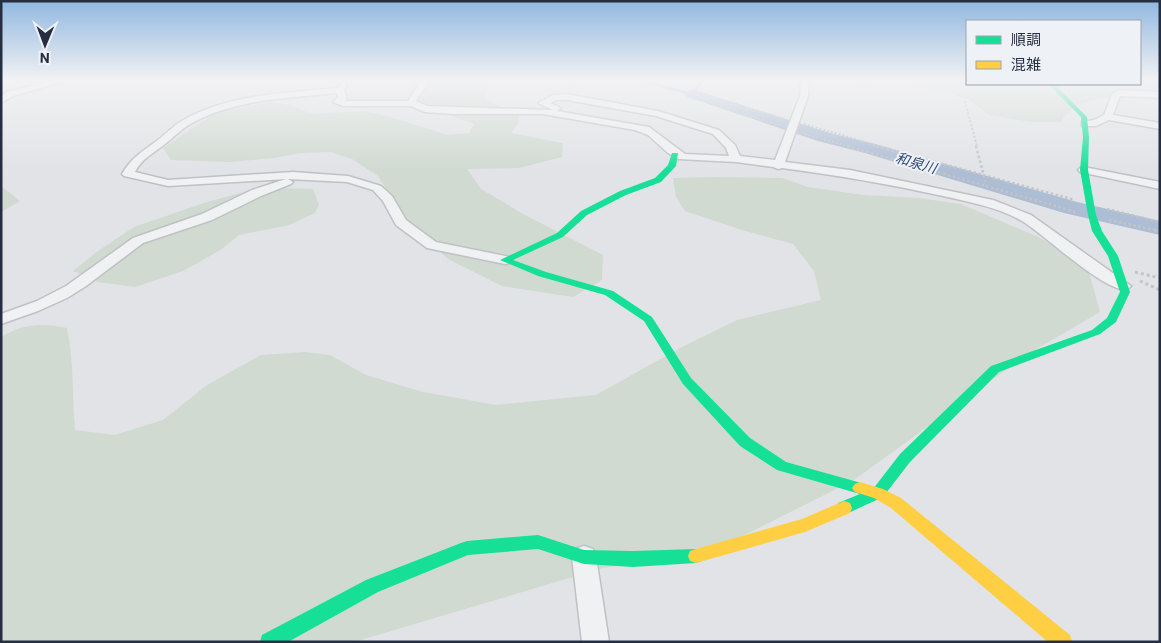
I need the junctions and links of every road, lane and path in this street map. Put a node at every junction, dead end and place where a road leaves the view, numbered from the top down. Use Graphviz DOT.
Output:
graph roads {
  1 [pos="216,111"];
  2 [pos="445,111"];
  3 [pos="567,111"];
  4 [pos="642,111"];
  5 [pos="736,111"];
  6 [pos="751,111"];
  7 [pos="799,111"];
  8 [pos="967,111"];
  9 [pos="1079,111"];
  10 [pos="1110,111"];
  11 [pos="585,117"];
  12 [pos="1108,117"];
  13 [pos="1085,124"];
  14 [pos="794,126"];
  15 [pos="1160,126"];
  16 [pos="676,155"];
  17 [pos="736,159"];
  18 [pos="778,166"];
  19 [pos="1084,170"];
  20 [pos="309,177"];
  21 [pos="1160,186"];
  22 [pos="1091,213"];
  23 [pos="1160,231"];
  24 [pos="505,260"];
  25 [pos="1123,286"];
  26 [pos="1,319"];
  27 [pos="878,493"];
  28 [pos="584,557"];
  29 [pos="269,642"];
  30 [pos="596,642"];
  31 [pos="1063,642"];
  1 -- 20 [label="street"];
  2 -- 16 [label="street"];
  3 -- 11 [label="street"];
  4 -- 17 [label="street"];
  5 -- 14 [label="path"];
  6 -- 14 [label="path"];
  7 -- 14 [label="street"];
  8 -- 14 [label="path"];
  9 -- 13 [label="street"];
  10 -- 12 [label="street"];
  12 -- 13 [label="street"];
  12 -- 15 [label="street"];
  13 -- 19 [label="street"];
  14 -- 18 [label="street"];
  14 -- 22 [label="path"];
  16 -- 17 [label="street"];
  16 -- 24 [label="street"];
  17 -- 18 [label="street"];
  18 -- 25 [label="street"];
  19 -- 21 [label="street"];
  19 -- 22 [label="street"];
  20 -- 24 [label="street"];
  20 -- 26 [label="street"];
  22 -- 23 [label="path"];
  22 -- 25 [label="street"];
  24 -- 27 [label="street"];
  25 -- 27 [label="street"];
  27 -- 28 [label="street"];
  27 -- 31 [label="street"];
  28 -- 29 [label="street"];
  28 -- 30 [label="street"];
}
